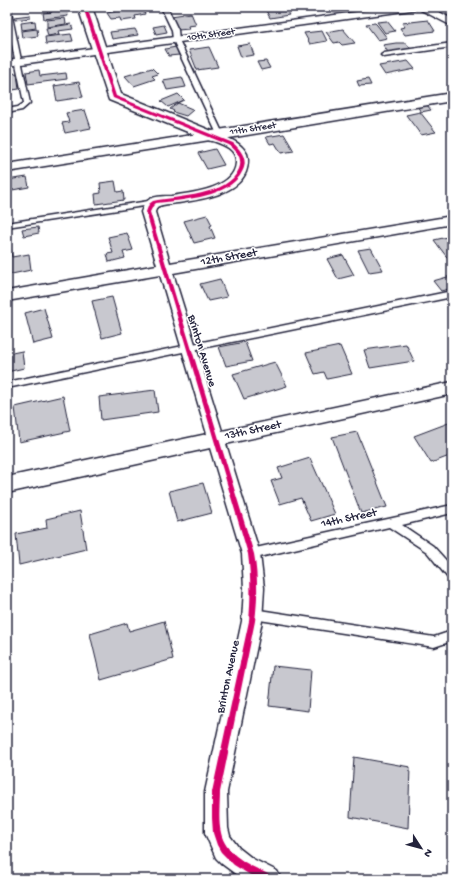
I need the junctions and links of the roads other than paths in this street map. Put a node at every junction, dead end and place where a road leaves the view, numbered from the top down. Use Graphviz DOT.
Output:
graph roads {
  1 [pos="7,7"];
  2 [pos="85,7"];
  3 [pos="164,7"];
  4 [pos="414,7"];
  5 [pos="423,7"];
  6 [pos="9,22"];
  7 [pos="452,24"];
  8 [pos="176,40"];
  9 [pos="452,45"];
  10 [pos="99,50"];
  11 [pos="384,55"];
  12 [pos="19,61"];
  13 [pos="7,63"];
  14 [pos="452,97"];
  15 [pos="7,111"];
  16 [pos="215,135"];
  17 [pos="7,168"];
  18 [pos="155,202"];
  19 [pos="452,220"];
  20 [pos="7,224"];
  21 [pos="165,269"];
  22 [pos="452,294"];
  23 [pos="7,296"];
  24 [pos="189,348"];
  25 [pos="7,385"];
  26 [pos="452,388"];
  27 [pos="216,440"];
  28 [pos="7,485"];
  29 [pos="452,509"];
  30 [pos="391,523"];
  31 [pos="251,554"];
  32 [pos="452,575"];
  33 [pos="253,614"];
  34 [pos="452,636"];
  35 [pos="269,879"];
  1 -- 6 [label="lane"];
  2 -- 10 [label="street"];
  3 -- 8 [label="lane"];
  4 -- 8 [label="street, 10th Street"];
  5 -- 7 [label="street"];
  6 -- 12 [label="lane"];
  8 -- 10 [label="street, 10th Street"];
  8 -- 16 [label="lane"];
  9 -- 11 [label="lane"];
  10 -- 12 [label="street, 10th Street"];
  10 -- 16 [label="street"];
  12 -- 13 [label="street, 10th Street"];
  12 -- 15 [label="lane"];
  14 -- 16 [label="street, 11th Street"];
  16 -- 17 [label="street, 11th Street"];
  16 -- 18 [label="street"];
  18 -- 20 [label="lane"];
  18 -- 21 [label="street, Brinton Avenue"];
  19 -- 21 [label="street, 12th Street"];
  21 -- 23 [label="street, 12th Street"];
  21 -- 24 [label="street, Brinton Avenue"];
  22 -- 24 [label="lane"];
  24 -- 25 [label="lane"];
  24 -- 27 [label="street, Brinton Avenue"];
  26 -- 27 [label="street, 13th Street"];
  27 -- 28 [label="street, 13th Street"];
  27 -- 31 [label="street, Brinton Avenue"];
  29 -- 30 [label="lane, 14th Street"];
  30 -- 31 [label="lane, 14th Street"];
  30 -- 32 [label="lane"];
  31 -- 33 [label="street, Brinton Avenue"];
  33 -- 34 [label="lane"];
  33 -- 35 [label="street, Brinton Avenue"];
}
